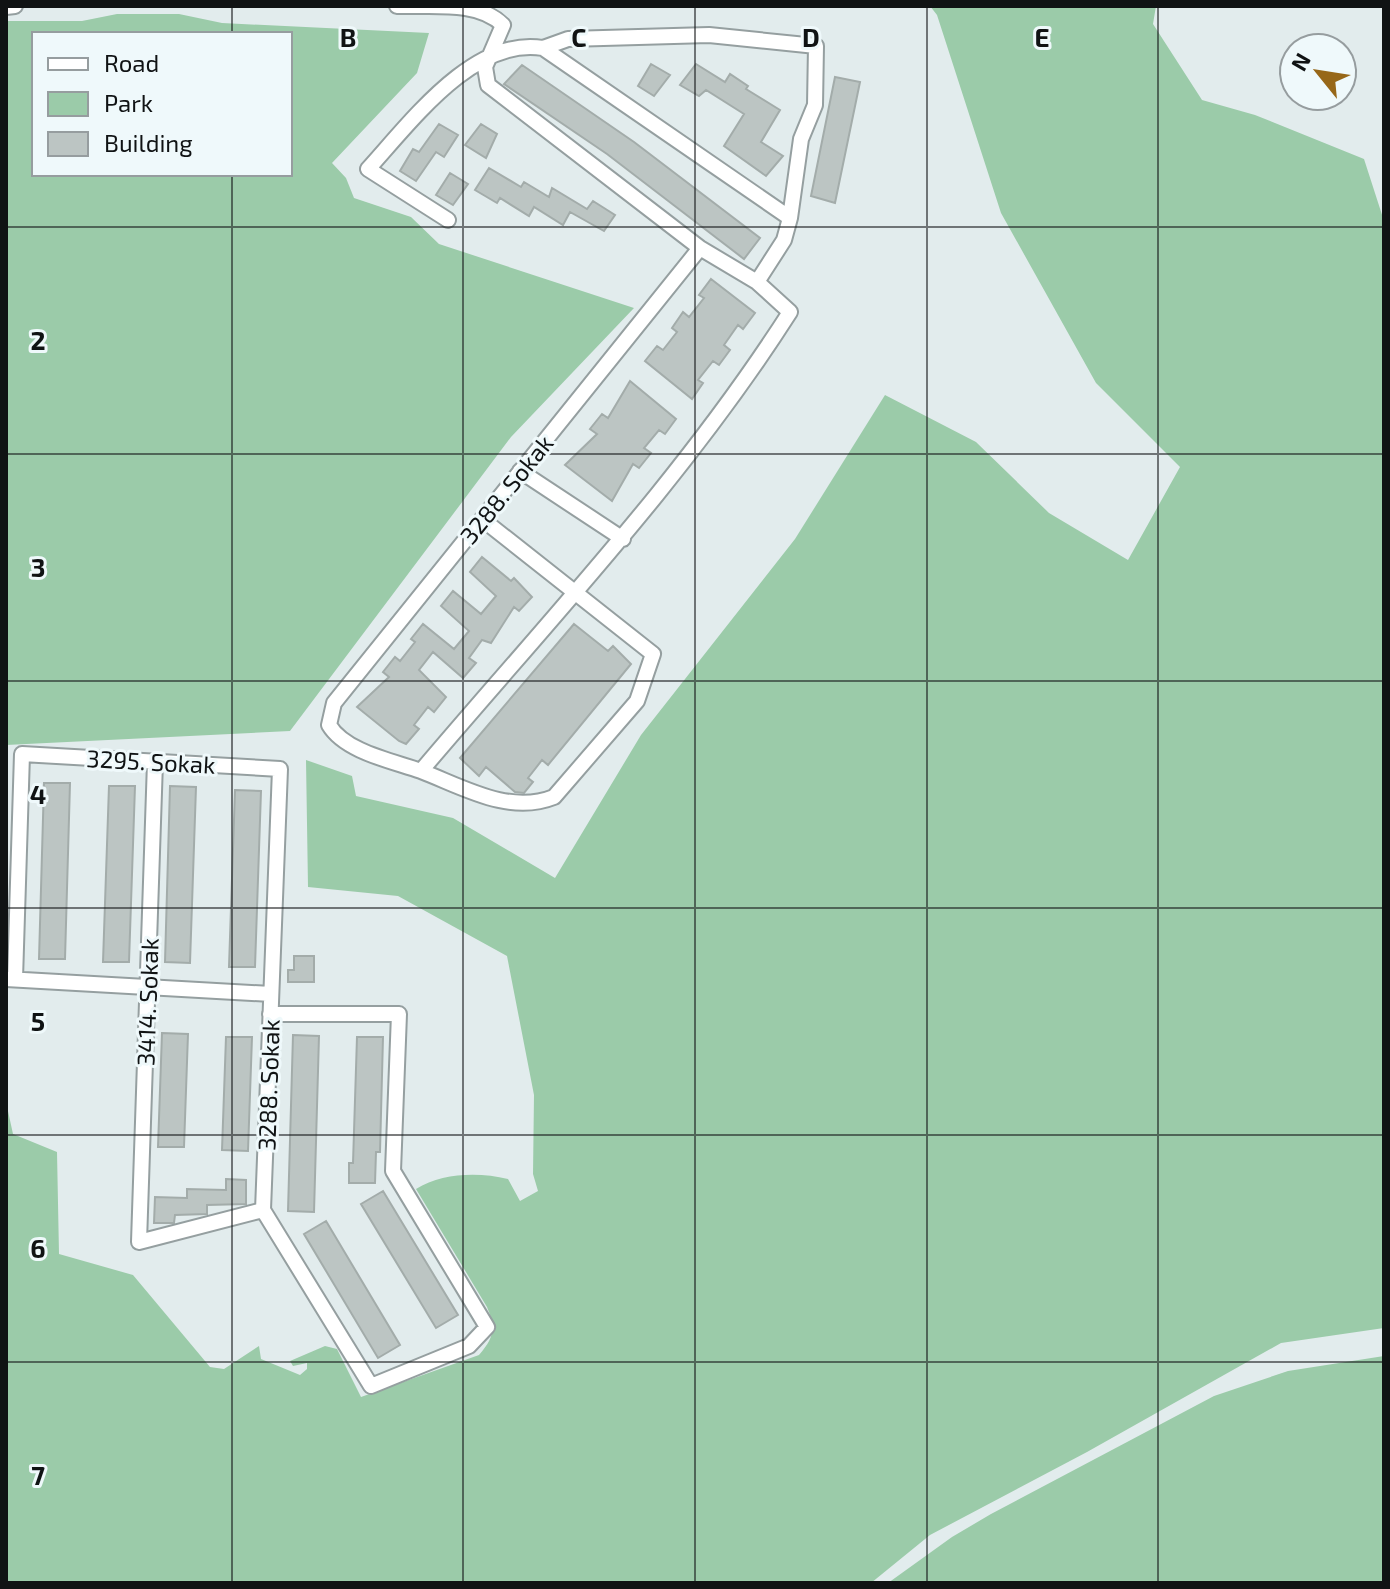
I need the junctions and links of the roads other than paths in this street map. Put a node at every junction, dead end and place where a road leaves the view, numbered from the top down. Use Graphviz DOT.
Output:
graph roads {
  1 [pos="15,6"];
  2 [pos="397,6"];
  3 [pos="6,7"];
  4 [pos="543,48"];
  5 [pos="492,54"];
  6 [pos="790,218"];
  7 [pos="448,220"];
  8 [pos="700,248"];
  9 [pos="757,282"];
  10 [pos="520,471"];
  11 [pos="482,519"];
  12 [pos="623,539"];
  13 [pos="575,591"];
  14 [pos="155,762"];
  15 [pos="280,769"];
  16 [pos="421,771"];
  17 [pos="10,979"];
  18 [pos="148,987"];
  19 [pos="271,994"];
  20 [pos="270,1014"];
  21 [pos="263,1210"];
  1 -- 3 [label="street"];
  2 -- 5 [label="street"];
  4 -- 5 [label="street"];
  4 -- 6 [label="street"];
  4 -- 6 [label="street"];
  5 -- 7 [label="street"];
  5 -- 8 [label="street"];
  6 -- 9 [label="street"];
  8 -- 9 [label="street"];
  8 -- 10 [label="street, 3288. Sokak"];
  9 -- 12 [label="street"];
  10 -- 11 [label="street, 3288. Sokak"];
  10 -- 12 [label="street"];
  11 -- 13 [label="street"];
  11 -- 16 [label="street, 3288. Sokak"];
  12 -- 13 [label="street"];
  13 -- 16 [label="street"];
  13 -- 16 [label="street"];
  14 -- 15 [label="street, 3295. Sokak"];
  14 -- 17 [label="street, 3295. Sokak"];
  14 -- 18 [label="street, 3414. Sokak"];
  15 -- 19 [label="street, 3288. Sokak"];
  17 -- 18 [label="street"];
  18 -- 19 [label="street"];
  18 -- 21 [label="street, 3414. Sokak"];
  19 -- 20 [label="street, 3288. Sokak"];
  20 -- 21 [label="street, 3288. Sokak"];
  20 -- 21 [label="street"];
}
